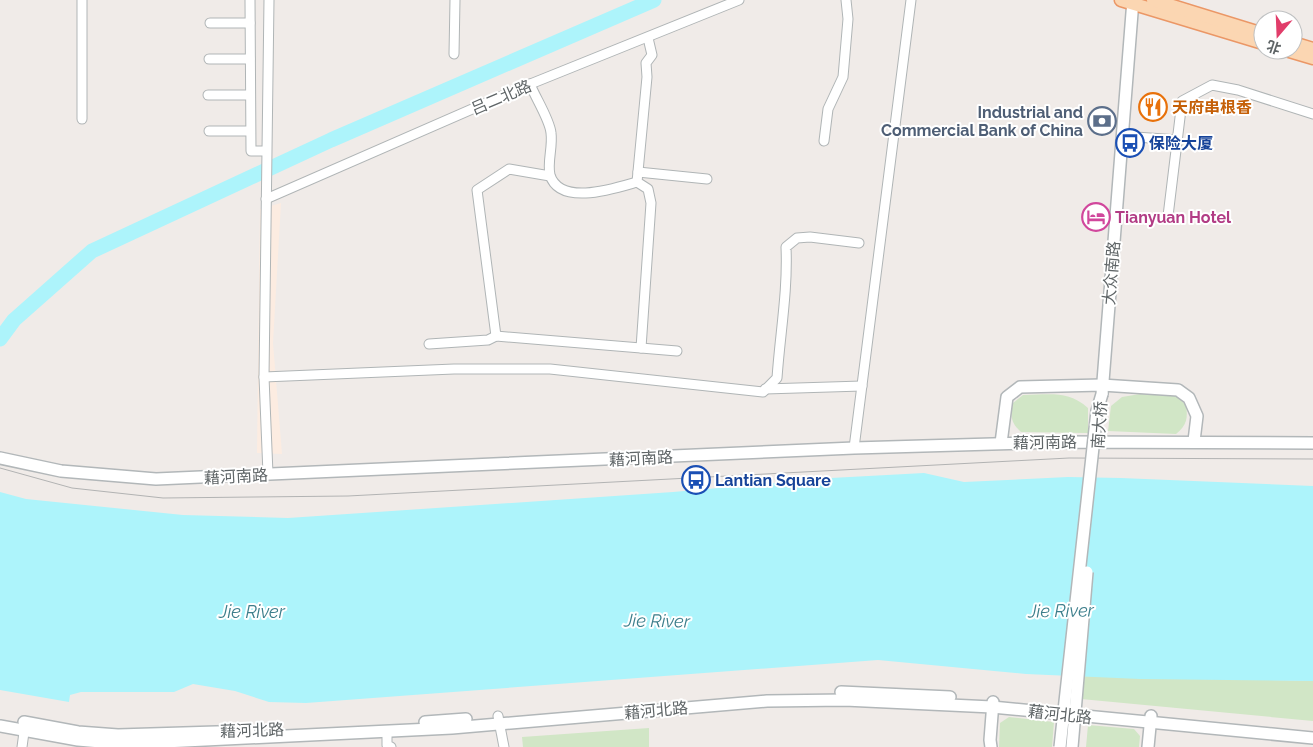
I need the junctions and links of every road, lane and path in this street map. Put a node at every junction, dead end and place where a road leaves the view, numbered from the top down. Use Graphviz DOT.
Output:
graph roads {
  1 [pos="82,0"];
  2 [pos="250,0"];
  3 [pos="269,0"];
  4 [pos="455,0"];
  5 [pos="739,0"];
  6 [pos="846,0"];
  7 [pos="911,0"];
  8 [pos="1153,0"];
  9 [pos="1129,1"];
  10 [pos="210,23"];
  11 [pos="250,23"];
  12 [pos="1253,31"];
  13 [pos="648,38"];
  14 [pos="1253,40"];
  15 [pos="454,54"];
  16 [pos="208,59"];
  17 [pos="250,60"];
  18 [pos="530,84"];
  19 [pos="208,96"];
  20 [pos="250,96"];
  21 [pos="1313,114"];
  22 [pos="82,119"];
  23 [pos="209,131"];
  24 [pos="250,131"];
  25 [pos="1122,136"];
  26 [pos="1178,140"];
  27 [pos="824,141"];
  28 [pos="266,151"];
  29 [pos="638,172"];
  30 [pos="550,176"];
  31 [pos="707,179"];
  32 [pos="637,182"];
  33 [pos="266,195"];
  34 [pos="1168,216"];
  35 [pos="859,243"];
  36 [pos="496,336"];
  37 [pos="429,344"];
  38 [pos="641,348"];
  39 [pos="677,351"];
  40 [pos="264,377"];
  41 [pos="862,386"];
  42 [pos="765,389"];
  43 [pos="1102,389"];
  44 [pos="1194,442"];
  45 [pos="1001,443"];
  46 [pos="1313,443"];
  47 [pos="854,448"];
  48 [pos="0,458"];
  49 [pos="268,474"];
  50 [pos="993,703"];
  51 [pos="0,718"];
  52 [pos="1151,719"];
  53 [pos="499,720"];
  54 [pos="0,726"];
  55 [pos="25,726"];
  56 [pos="1313,730"];
  57 [pos="387,732"];
  58 [pos="1313,738"];
  59 [pos="22,747"];
  60 [pos="391,747"];
  61 [pos="504,747"];
  62 [pos="992,747"];
  63 [pos="1060,747"];
  64 [pos="1072,747"];
  65 [pos="1148,747"];
  1 -- 22 [label="street"];
  2 -- 11 [label="street"];
  3 -- 28 [label="street"];
  4 -- 15 [label="street"];
  5 -- 13 [label="street, 吕二北路"];
  6 -- 27 [label="street"];
  7 -- 41 [label="street"];
  8 -- 12 [label="main road"];
  9 -- 14 [label="main road"];
  9 -- 25 [label="main road, 大众南路"];
  10 -- 11 [label="street"];
  11 -- 17 [label="street"];
  13 -- 18 [label="street, 吕二北路"];
  13 -- 29 [label="street"];
  16 -- 17 [label="street"];
  17 -- 20 [label="street"];
  18 -- 30 [label="street"];
  18 -- 33 [label="street, 吕二北路"];
  19 -- 20 [label="street"];
  20 -- 24 [label="street"];
  21 -- 26 [label="street"];
  23 -- 24 [label="street"];
  24 -- 28 [label="street"];
  25 -- 26 [label="street"];
  25 -- 43 [label="main road, 大众南路"];
  26 -- 34 [label="street"];
  28 -- 33 [label="street"];
  29 -- 31 [label="street"];
  29 -- 32 [label="street"];
  30 -- 32 [label="street"];
  30 -- 36 [label="street"];
  32 -- 38 [label="street"];
  33 -- 40 [label="street"];
  35 -- 42 [label="street"];
  36 -- 37 [label="street"];
  36 -- 38 [label="street"];
  38 -- 39 [label="street"];
  40 -- 42 [label="street"];
  40 -- 49 [label="street"];
  41 -- 42 [label="street"];
  41 -- 47 [label="street"];
  43 -- 44 [label="main road"];
  43 -- 45 [label="main road"];
  43 -- 63 [label="main road, 南大桥, bridge"];
  43 -- 64 [label="main road, 南大桥, bridge"];
  44 -- 45 [label="main road, 藉河南路"];
  44 -- 46 [label="main road, 藉河南路"];
  45 -- 47 [label="main road, 藉河南路"];
  47 -- 49 [label="main road, 藉河南路"];
  48 -- 49 [label="main road, 藉河南路"];
  50 -- 52 [label="main road, 藉河北路"];
  50 -- 53 [label="main road, 藉河北路"];
  50 -- 62 [label="main road"];
  51 -- 55 [label="main road, 藉河北路"];
  52 -- 56 [label="main road, 藉河北路"];
  52 -- 58 [label="main road, 藉河北路"];
  52 -- 65 [label="main road"];
  53 -- 55 [label="main road, 藉河北路"];
  53 -- 57 [label="main road, 藉河北路"];
  53 -- 61 [label="street"];
  54 -- 55 [label="main road, 藉河北路"];
  55 -- 57 [label="main road, 藉河北路"];
  55 -- 59 [label="street"];
  57 -- 60 [label="street"];
}
